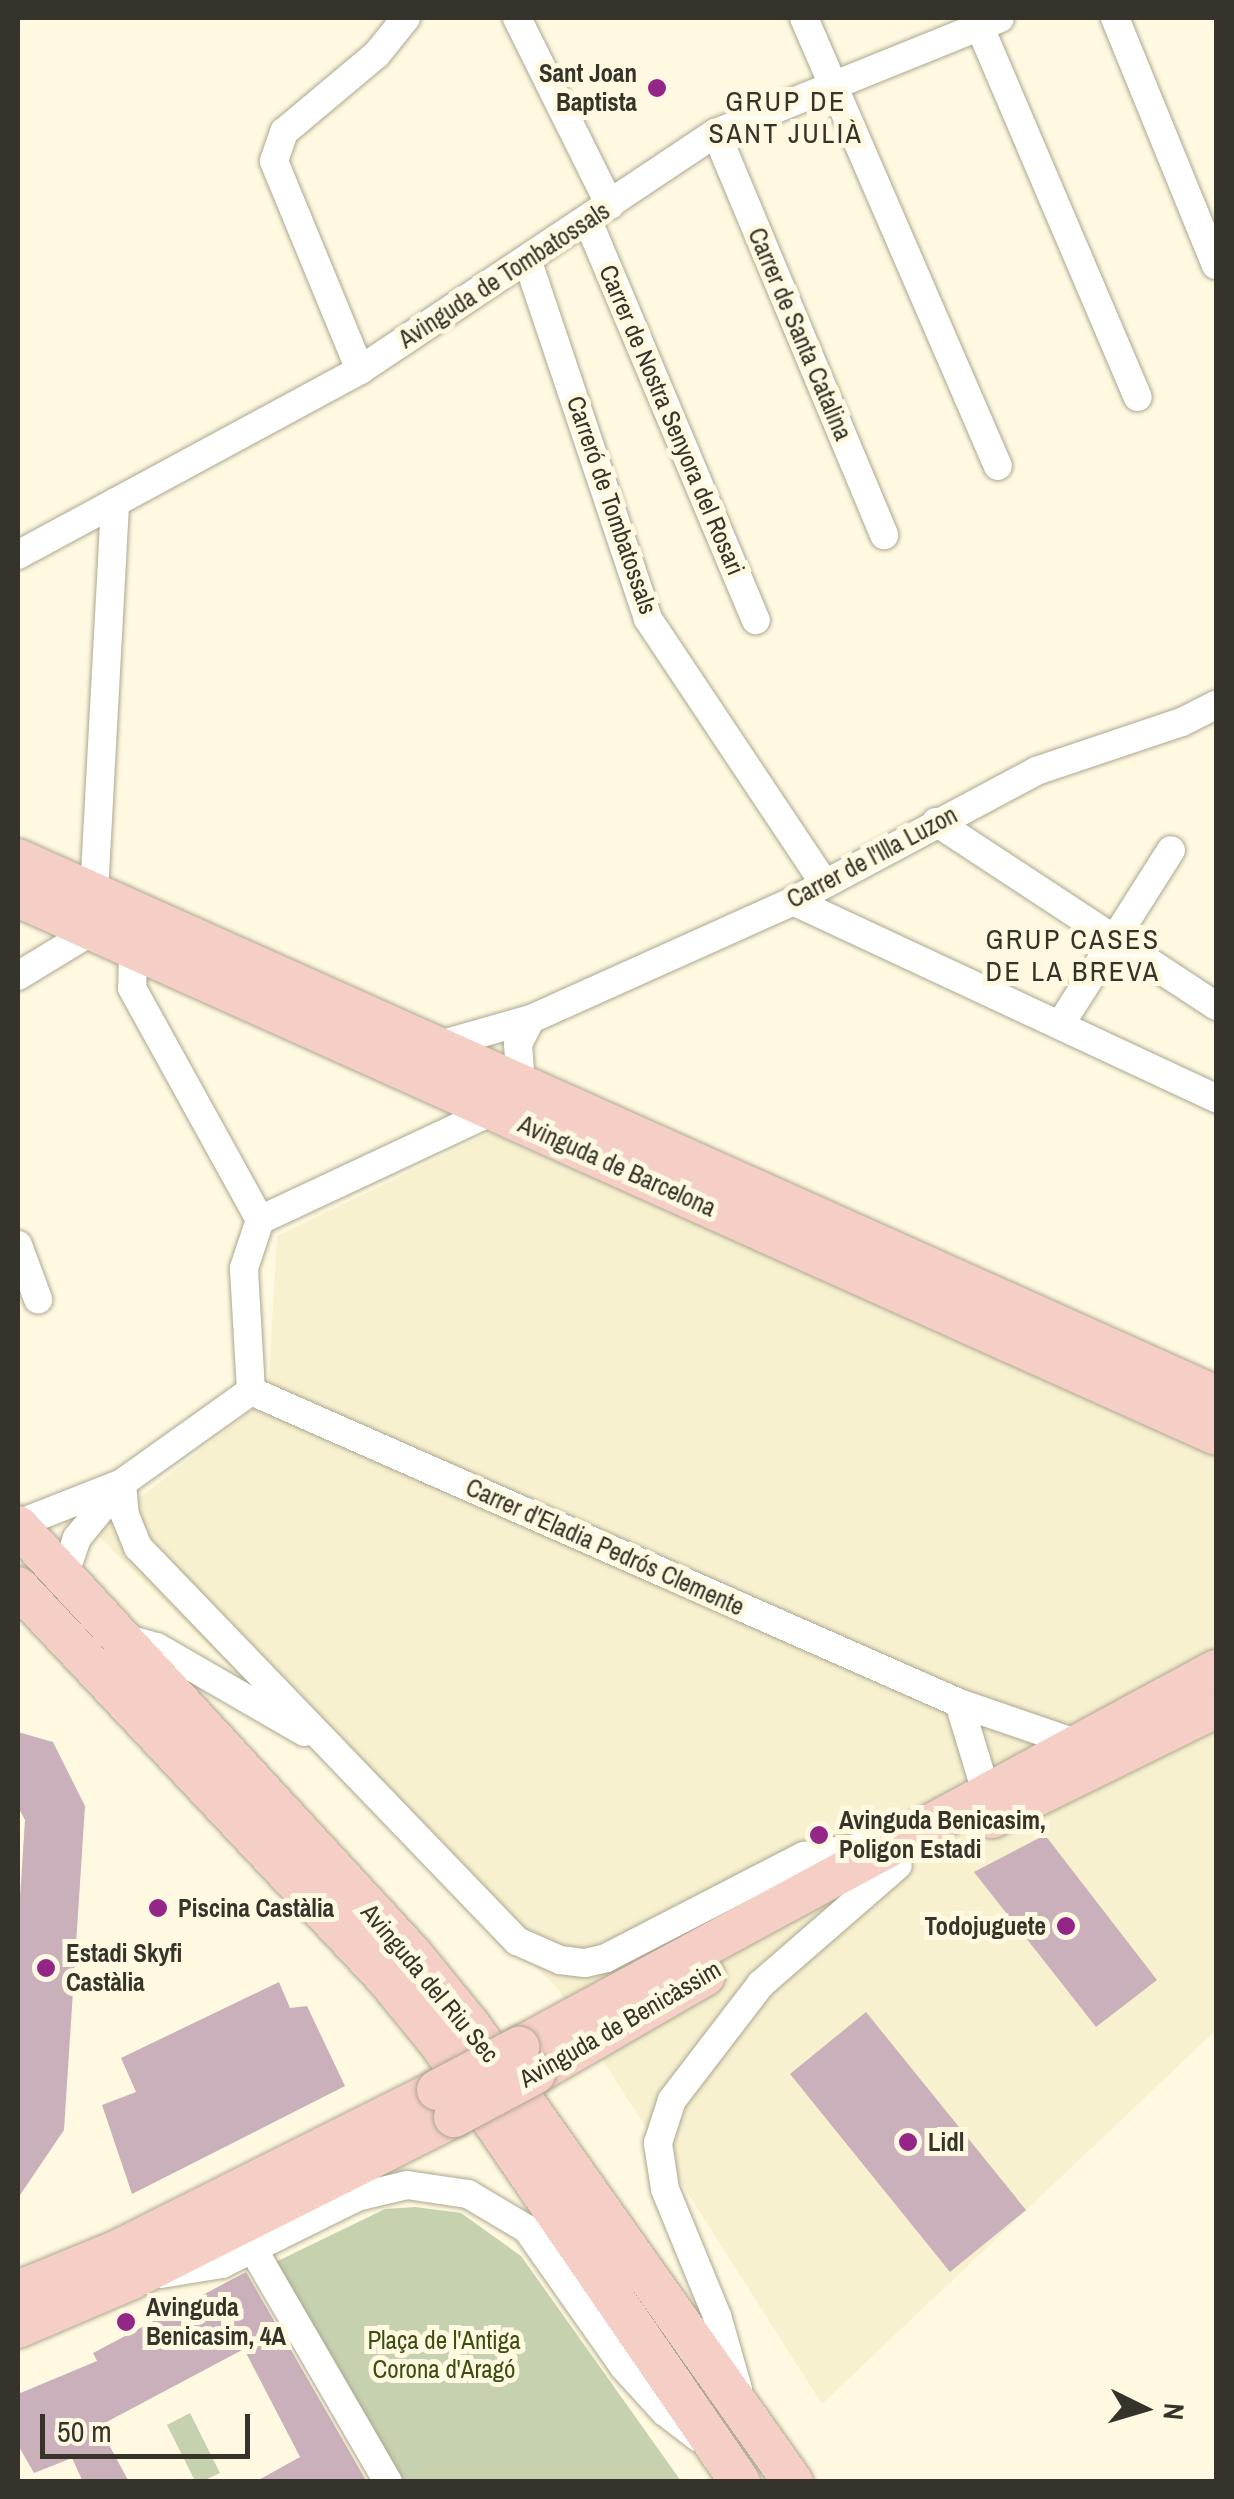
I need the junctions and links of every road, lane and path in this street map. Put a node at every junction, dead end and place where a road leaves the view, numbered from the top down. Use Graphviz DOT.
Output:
graph roads {
  1 [pos="406,18"];
  2 [pos="518,18"];
  3 [pos="804,18"];
  4 [pos="1115,18"];
  5 [pos="985,21"];
  6 [pos="833,87"];
  7 [pos="716,133"];
  8 [pos="599,213"];
  9 [pos="528,262"];
  10 [pos="1216,265"];
  11 [pos="360,370"];
  12 [pos="1138,397"];
  13 [pos="998,466"];
  14 [pos="116,503"];
  15 [pos="884,536"];
  16 [pos="18,554"];
  17 [pos="756,620"];
  18 [pos="1216,705"];
  19 [pos="936,822"];
  20 [pos="1172,850"];
  21 [pos="18,859"];
  22 [pos="824,883"];
  23 [pos="18,897"];
  24 [pos="793,901"];
  25 [pos="93,912"];
  26 [pos="1114,938"];
  27 [pos="133,949"];
  28 [pos="18,976"];
  29 [pos="1216,1006"];
  30 [pos="531,1019"];
  31 [pos="1060,1025"];
  32 [pos="436,1046"];
  33 [pos="1216,1097"];
  34 [pos="507,1098"];
  35 [pos="260,1220"];
  36 [pos="18,1245"];
  37 [pos="38,1299"];
  38 [pos="251,1391"];
  39 [pos="1216,1396"];
  40 [pos="1216,1435"];
  41 [pos="122,1483"];
  42 [pos="18,1525"];
  43 [pos="64,1576"];
  44 [pos="18,1588"];
  45 [pos="120,1637"];
  46 [pos="1216,1670"];
  47 [pos="959,1703"];
  48 [pos="1216,1708"];
  49 [pos="1075,1743"];
  50 [pos="336,1750"];
  51 [pos="986,1792"];
  52 [pos="895,1854"];
  53 [pos="446,2103"];
  54 [pos="253,2249"];
  55 [pos="130,2280"];
  56 [pos="18,2291"];
  57 [pos="18,2328"];
  58 [pos="748,2424"];
  59 [pos="732,2470"];
  60 [pos="388,2482"];
  61 [pos="793,2482"];
  1 -- 11 [label="street"];
  2 -- 8 [label="street, Carrer de Nostra Senyora del Rosari"];
  3 -- 6 [label="street"];
  4 -- 10 [label="street"];
  5 -- 6 [label="street, Avinguda de Tombatossals"];
  5 -- 12 [label="street"];
  6 -- 7 [label="street, Avinguda de Tombatossals"];
  6 -- 13 [label="street"];
  7 -- 8 [label="street, Avinguda de Tombatossals"];
  7 -- 15 [label="street, Carrer de Santa Catalina"];
  8 -- 9 [label="street, Avinguda de Tombatossals"];
  8 -- 17 [label="street, Carrer de Nostra Senyora del Rosari"];
  9 -- 11 [label="street, Avinguda de Tombatossals"];
  9 -- 22 [label="street, Carreró de Tombatossals"];
  11 -- 14 [label="street, Avinguda de Tombatossals"];
  14 -- 16 [label="street, Avinguda de Tombatossals"];
  14 -- 25 [label="street"];
  18 -- 19 [label="street, Carrer de l'Illa Luzon"];
  19 -- 22 [label="street, Carrer de l'Illa Luzon"];
  19 -- 26 [label="street"];
  20 -- 26 [label="street"];
  21 -- 25 [label="main road, Avinguda de Barcelona"];
  22 -- 24 [label="street, Carrer de l'Illa Luzon"];
  23 -- 25 [label="main road, Avinguda de Barcelona"];
  24 -- 30 [label="street, Carrer de l'Illa Luzon"];
  24 -- 31 [label="street"];
  25 -- 27 [label="main road, Avinguda de Barcelona"];
  25 -- 28 [label="street"];
  25 -- 32 [label="main road, Avinguda de Barcelona"];
  26 -- 29 [label="street"];
  26 -- 31 [label="street"];
  27 -- 34 [label="main road, Avinguda de Barcelona"];
  27 -- 35 [label="street"];
  30 -- 32 [label="street, Carrer de l'Illa Luzon"];
  30 -- 34 [label="street"];
  31 -- 33 [label="street"];
  32 -- 34 [label="main road, Avinguda de Barcelona"];
  34 -- 35 [label="street"];
  34 -- 39 [label="main road, Avinguda de Barcelona"];
  34 -- 40 [label="main road, Avinguda de Barcelona"];
  35 -- 38 [label="street"];
  36 -- 37 [label="street"];
  38 -- 41 [label="street"];
  38 -- 47 [label="street, Carrer d'Eladia Pedrós Clemente"];
  41 -- 42 [label="street"];
  41 -- 43 [label="street"];
  41 -- 50 [label="street"];
  42 -- 43 [label="main road, Avinguda del Riu Sec"];
  43 -- 45 [label="main road, Avinguda del Riu Sec"];
  44 -- 59 [label="main road, Avinguda del Riu Sec"];
  45 -- 50 [label="street"];
  45 -- 58 [label="main road, Avinguda del Riu Sec"];
  46 -- 49 [label="main road, Avinguda de Benicàssim"];
  47 -- 49 [label="street, Carrer d'Eladia Pedrós Clemente"];
  47 -- 51 [label="street"];
  48 -- 52 [label="main road, Avinguda de Benicàssim"];
  49 -- 51 [label="main road, Avinguda de Benicàssim"];
  50 -- 52 [label="street, Avinguda de Benicàssim"];
  51 -- 52 [label="main road, Avinguda de Benicàssim"];
  52 -- 53 [label="main road, Avinguda de Benicàssim, bridge"];
  52 -- 58 [label="street"];
  53 -- 55 [label="main road, Avinguda de Benicàssim"];
  53 -- 56 [label="main road, Avinguda de Benicàssim"];
  54 -- 55 [label="street"];
  54 -- 59 [label="street"];
  54 -- 60 [label="street"];
  55 -- 57 [label="main road, Avinguda de Benicàssim"];
  58 -- 61 [label="main road, Avinguda del Riu Sec"];
}
